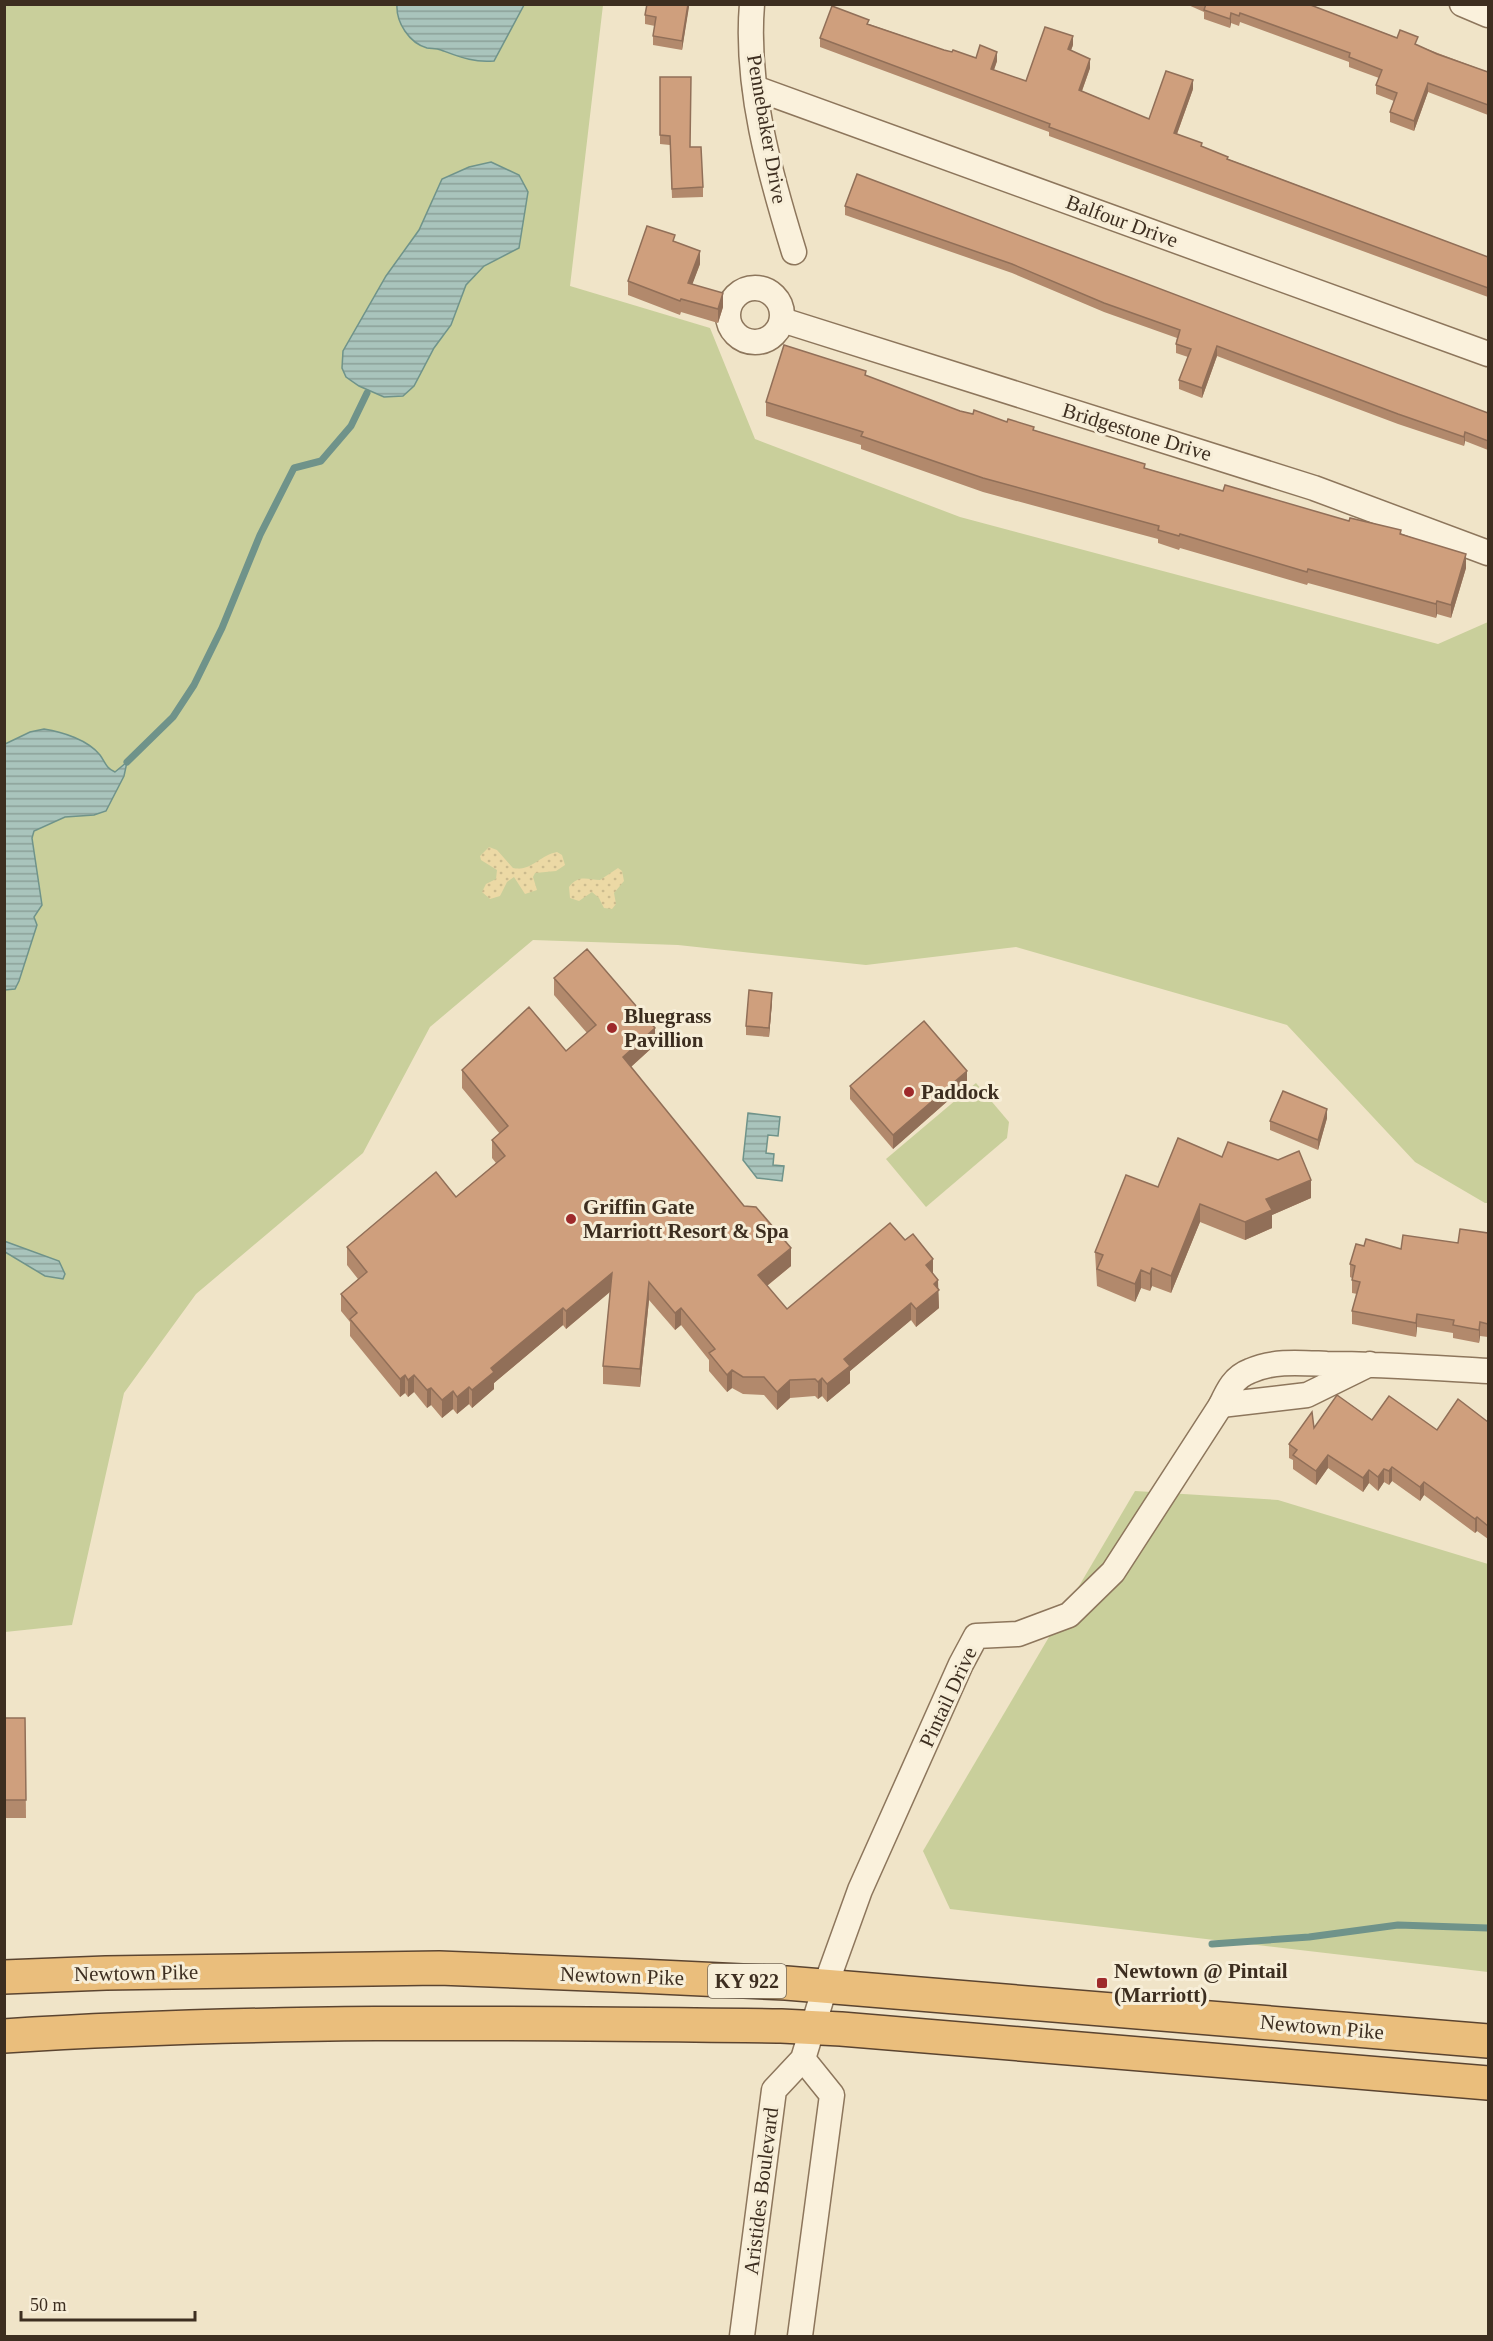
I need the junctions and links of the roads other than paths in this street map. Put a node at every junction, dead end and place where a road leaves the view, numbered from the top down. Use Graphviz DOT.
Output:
graph roads {
  1 [pos="752,4"];
  2 [pos="1462,4"];
  3 [pos="1488,15"];
  4 [pos="755,88"];
  5 [pos="794,252"];
  6 [pos="782,320"];
  7 [pos="1488,354"];
  8 [pos="1488,553"];
  9 [pos="1370,1364"];
  10 [pos="1488,1371"];
  11 [pos="1221,1405"];
  12 [pos="4,1977"];
  13 [pos="825,1987"];
  14 [pos="812,2028"];
  15 [pos="4,2036"];
  16 [pos="1488,2041"];
  17 [pos="803,2059"];
  18 [pos="1488,2083"];
  19 [pos="742,2337"];
  20 [pos="800,2337"];
  1 -- 4 [label="street, Pennebaker Drive"];
  2 -- 3 [label="street"];
  4 -- 5 [label="street, Pennebaker Drive"];
  4 -- 7 [label="street, Balfour Drive"];
  6 -- 8 [label="street, Bridgestone Drive"];
  9 -- 10 [label="street, Pintail Drive"];
  9 -- 11 [label="street, Pintail Drive"];
  9 -- 11 [label="street, Pintail Drive"];
  11 -- 13 [label="street, Pintail Drive"];
  12 -- 13 [label="highway, Newtown Pike / KY 922"];
  13 -- 14 [label="street"];
  13 -- 16 [label="highway, Newtown Pike / KY 922"];
  14 -- 15 [label="highway, Newtown Pike / KY 922"];
  14 -- 17 [label="street"];
  14 -- 18 [label="highway, Newtown Pike / KY 922"];
  17 -- 19 [label="street, Aristides Boulevard"];
  17 -- 20 [label="street"];
}
